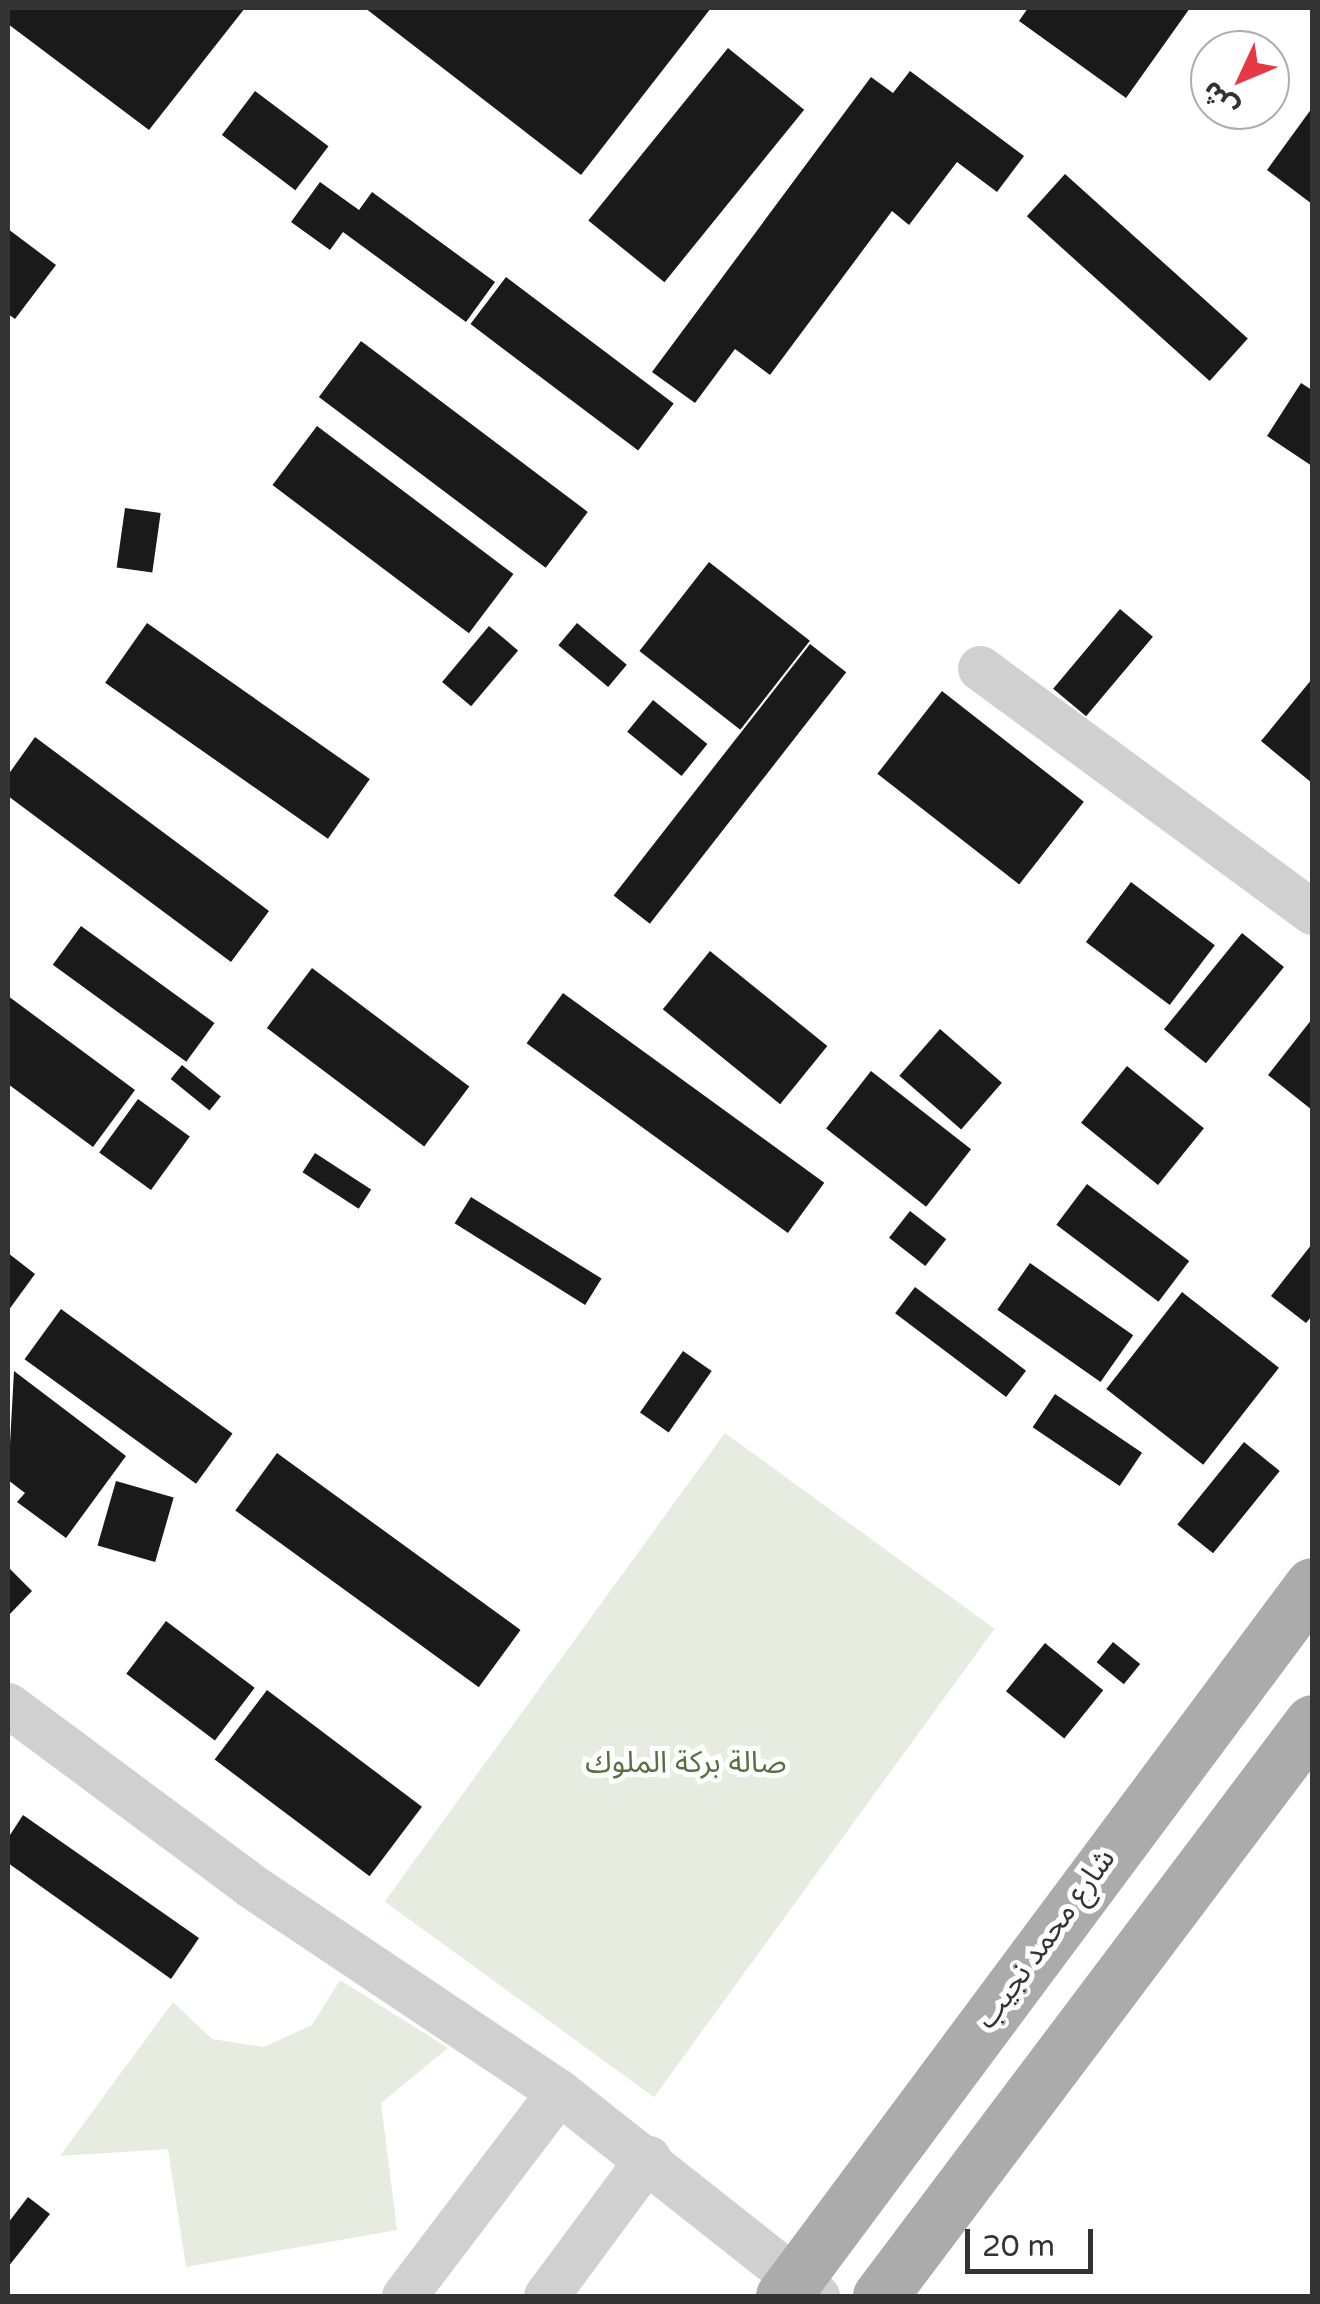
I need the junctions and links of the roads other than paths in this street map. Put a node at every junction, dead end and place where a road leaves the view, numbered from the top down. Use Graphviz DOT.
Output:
graph roads {
  1 [pos="980,668"];
  2 [pos="1312,912"];
  3 [pos="1312,1585"];
  4 [pos="8,1705"];
  5 [pos="1312,1722"];
  6 [pos="1191,1743"];
  7 [pos="1252,1804"];
  8 [pos="559,2092"];
  9 [pos="648,2158"];
  10 [pos="799,2291"];
  11 [pos="404,2296"];
  12 [pos="546,2296"];
  13 [pos="880,2296"];
  1 -- 2 [label="lane"];
  3 -- 6 [label="main road, شارع محمد نجيب"];
  4 -- 8 [label="lane"];
  5 -- 7 [label="main road"];
  6 -- 7 [label="main road"];
  6 -- 10 [label="main road, شارع محمد نجيب"];
  7 -- 13 [label="main road"];
  8 -- 9 [label="lane"];
  8 -- 11 [label="lane"];
  9 -- 10 [label="lane"];
  9 -- 12 [label="lane"];
}
